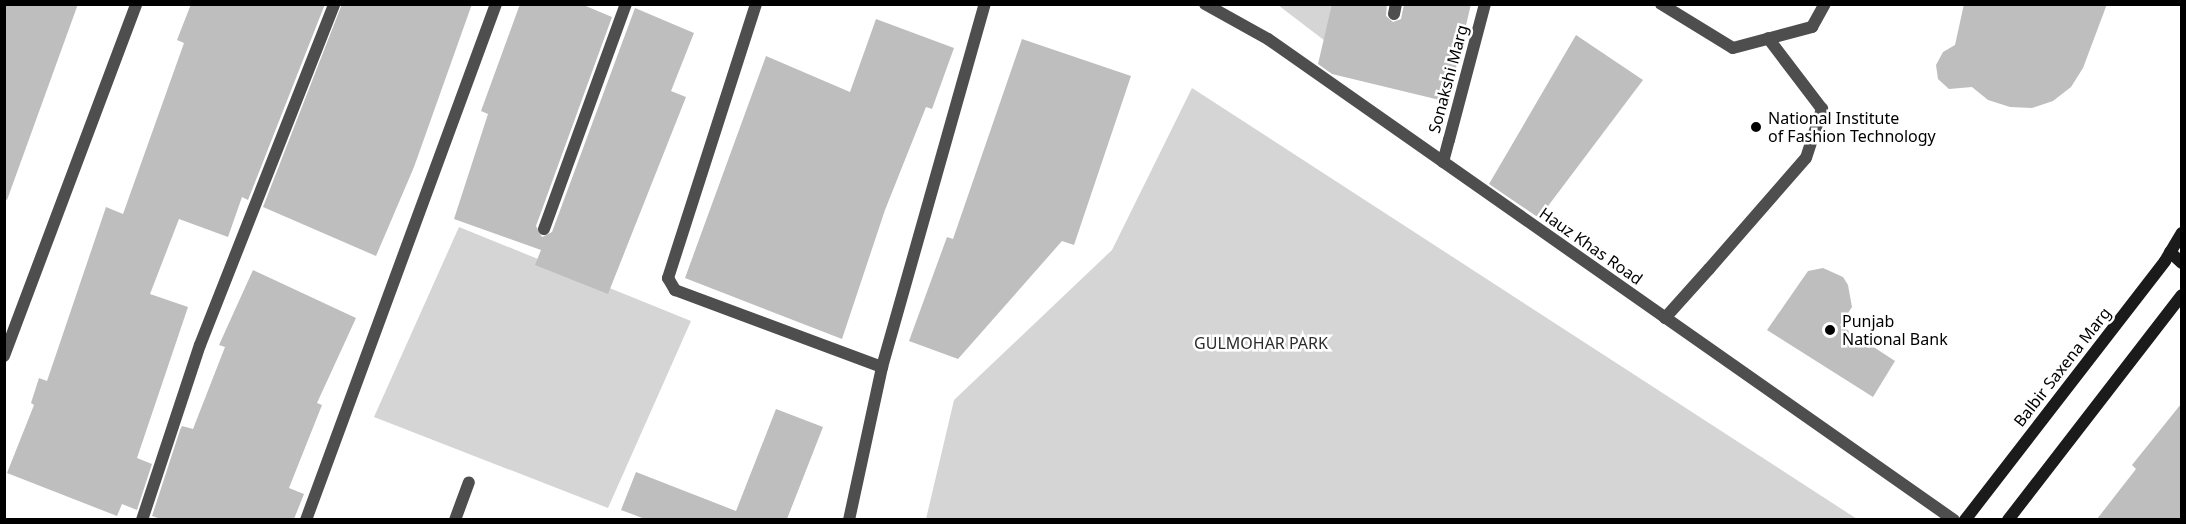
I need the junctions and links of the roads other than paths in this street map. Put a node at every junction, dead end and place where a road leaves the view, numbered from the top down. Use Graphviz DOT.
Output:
graph roads {
  1 [pos="136,4"];
  2 [pos="334,4"];
  3 [pos="496,4"];
  4 [pos="626,4"];
  5 [pos="756,4"];
  6 [pos="985,4"];
  7 [pos="1205,4"];
  8 [pos="1485,4"];
  9 [pos="1661,4"];
  10 [pos="1825,4"];
  11 [pos="1768,38"];
  12 [pos="1443,162"];
  13 [pos="544,230"];
  14 [pos="2181,233"];
  15 [pos="2170,252"];
  16 [pos="2181,263"];
  17 [pos="2181,295"];
  18 [pos="1665,318"];
  19 [pos="4,356"];
  20 [pos="882,367"];
  21 [pos="469,482"];
  22 [pos="142,519"];
  23 [pos="306,519"];
  24 [pos="455,519"];
  25 [pos="849,519"];
  26 [pos="1954,519"];
  27 [pos="1965,519"];
  28 [pos="2008,519"];
  1 -- 19 [label="street"];
  2 -- 22 [label="street"];
  3 -- 23 [label="street"];
  4 -- 13 [label="street"];
  5 -- 20 [label="street"];
  6 -- 20 [label="street"];
  7 -- 12 [label="street, Hauz Khas Road"];
  8 -- 12 [label="street, Sonakshi Marg"];
  9 -- 11 [label="street"];
  10 -- 11 [label="street"];
  11 -- 18 [label="street"];
  12 -- 18 [label="street, Hauz Khas Road"];
  14 -- 15 [label="street, Balbir Saxena Marg"];
  15 -- 16 [label="street"];
  15 -- 27 [label="street, Balbir Saxena Marg"];
  17 -- 28 [label="street"];
  18 -- 26 [label="street, Hauz Khas Road"];
  20 -- 25 [label="street"];
  21 -- 24 [label="street"];
}
